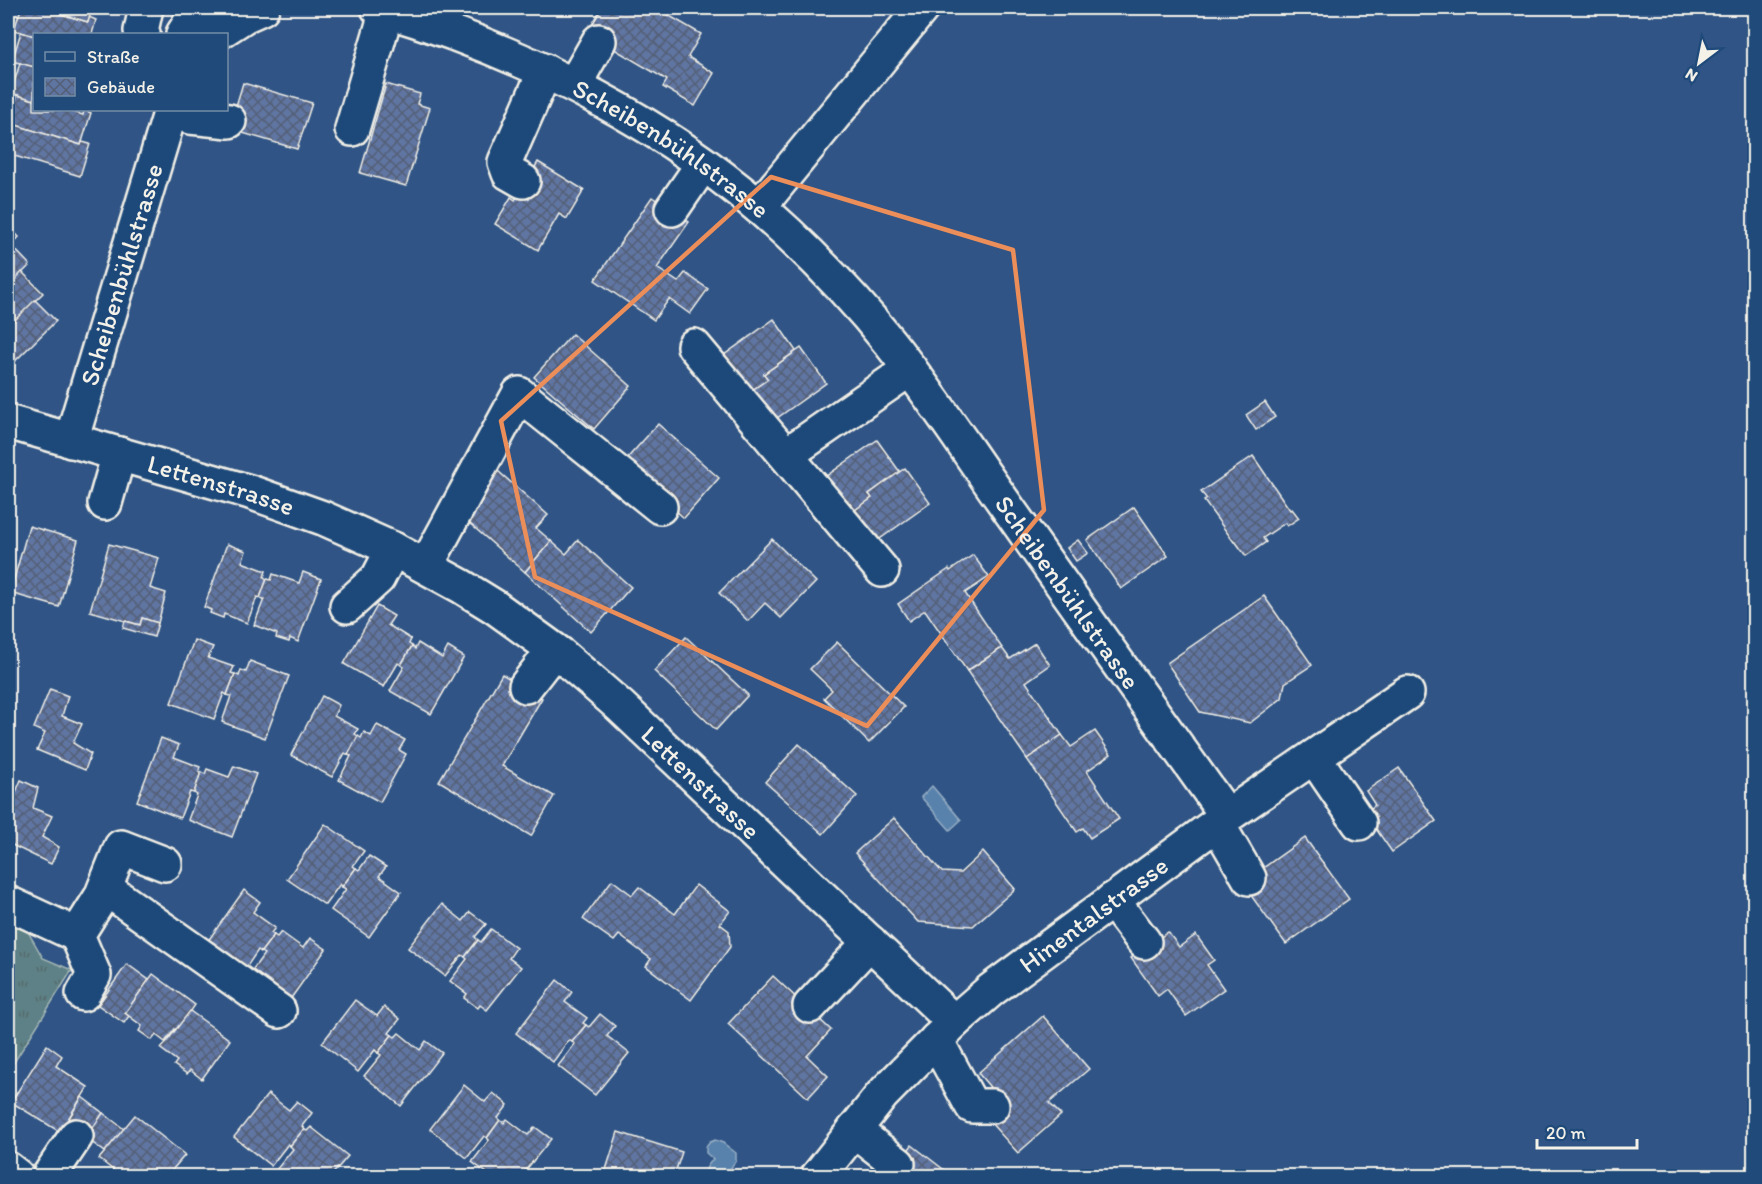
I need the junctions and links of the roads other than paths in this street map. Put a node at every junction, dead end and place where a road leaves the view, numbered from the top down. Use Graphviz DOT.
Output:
graph roads {
  1 [pos="146,8"];
  2 [pos="206,8"];
  3 [pos="262,8"];
  4 [pos="922,8"];
  5 [pos="383,9"];
  6 [pos="142,33"];
  7 [pos="184,33"];
  8 [pos="218,33"];
  9 [pos="599,41"];
  10 [pos="545,71"];
  11 [pos="574,85"];
  12 [pos="171,111"];
  13 [pos="174,111"];
  14 [pos="229,121"];
  15 [pos="352,129"];
  16 [pos="703,164"];
  17 [pos="523,181"];
  18 [pos="759,207"];
  19 [pos="672,209"];
  20 [pos="694,346"];
  21 [pos="910,369"];
  22 [pos="8,422"];
  23 [pos="71,441"];
  24 [pos="119,454"];
  25 [pos="786,454"];
  26 [pos="105,503"];
  27 [pos="660,507"];
  28 [pos="426,566"];
  29 [pos="882,570"];
  30 [pos="554,650"];
  31 [pos="526,686"];
  32 [pos="1407,693"];
  33 [pos="1314,757"];
  34 [pos="1222,819"];
  35 [pos="1359,823"];
  36 [pos="165,864"];
  37 [pos="1250,878"];
  38 [pos="105,888"];
  39 [pos="1112,900"];
  40 [pos="8,903"];
  41 [pos="77,935"];
  42 [pos="870,942"];
  43 [pos="1144,942"];
  44 [pos="83,994"];
  45 [pos="810,1006"];
  46 [pos="279,1011"];
  47 [pos="945,1031"];
  48 [pos="992,1106"];
  49 [pos="854,1130"];
  50 [pos="76,1136"];
  51 [pos="898,1164"];
  52 [pos="8,1169"];
  53 [pos="17,1176"];
  54 [pos="49,1176"];
  55 [pos="818,1176"];
  1 -- 6 [label="street"];
  2 -- 7 [label="street"];
  3 -- 8 [label="street"];
  4 -- 18 [label="street"];
  5 -- 10 [label="street, Scheibenbühlstrasse"];
  5 -- 15 [label="street"];
  9 -- 11 [label="street"];
  10 -- 11 [label="street, Scheibenbühlstrasse"];
  10 -- 17 [label="street"];
  11 -- 16 [label="street, Scheibenbühlstrasse"];
  12 -- 23 [label="street, Scheibenbühlstrasse"];
  13 -- 14 [label="street"];
  16 -- 18 [label="street, Scheibenbühlstrasse"];
  16 -- 19 [label="street"];
  18 -- 21 [label="street, Scheibenbühlstrasse"];
  20 -- 25 [label="street"];
  21 -- 25 [label="street"];
  21 -- 34 [label="street, Scheibenbühlstrasse"];
  22 -- 23 [label="street, Lettenstrasse"];
  23 -- 24 [label="street, Lettenstrasse"];
  24 -- 26 [label="street"];
  24 -- 28 [label="street, Lettenstrasse"];
  25 -- 29 [label="street"];
  27 -- 28 [label="street"];
  28 -- 30 [label="street, Lettenstrasse"];
  30 -- 31 [label="street"];
  30 -- 42 [label="street, Lettenstrasse"];
  32 -- 33 [label="street, Hinentalstrasse"];
  33 -- 34 [label="street, Hinentalstrasse"];
  33 -- 35 [label="street"];
  34 -- 37 [label="street, Scheibenbühlstrasse"];
  34 -- 39 [label="street, Hinentalstrasse"];
  36 -- 38 [label="street"];
  38 -- 41 [label="street"];
  38 -- 46 [label="street"];
  39 -- 43 [label="street"];
  39 -- 47 [label="street, Hinentalstrasse"];
  40 -- 41 [label="street"];
  41 -- 44 [label="street"];
  42 -- 45 [label="street"];
  42 -- 47 [label="street, Lettenstrasse"];
  47 -- 48 [label="street, Lettenstrasse"];
  47 -- 49 [label="street, Hinentalstrasse"];
  49 -- 51 [label="street"];
  49 -- 55 [label="street, Hinentalstrasse"];
  50 -- 54 [label="street"];
  52 -- 53 [label="street"];
}
